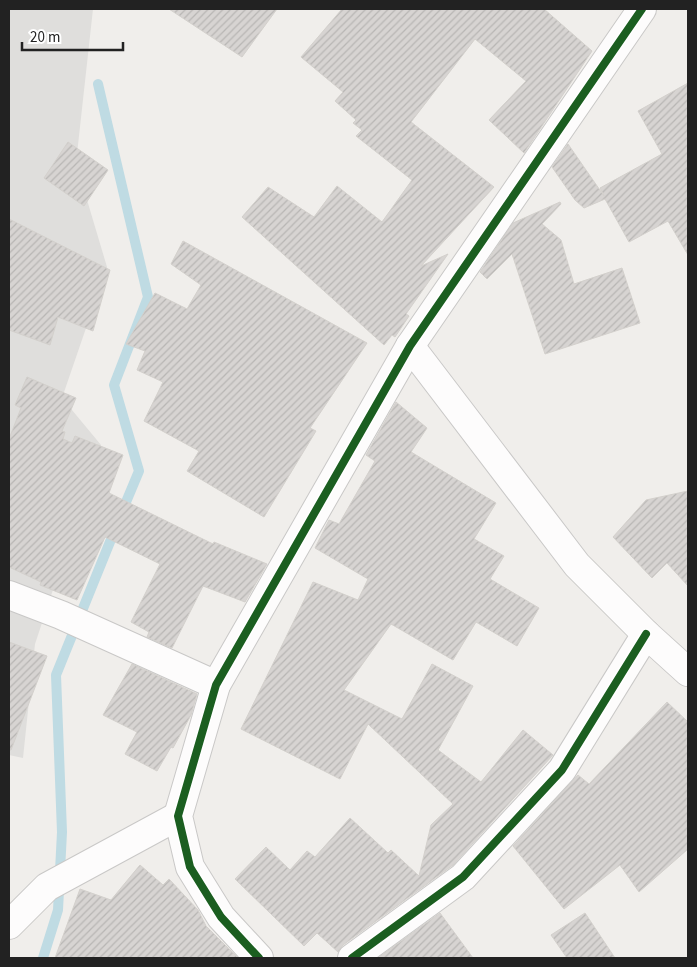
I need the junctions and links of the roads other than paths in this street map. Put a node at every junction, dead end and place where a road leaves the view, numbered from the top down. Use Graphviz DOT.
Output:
graph roads {
  1 [pos="642,9"];
  2 [pos="410,346"];
  3 [pos="9,595"];
  4 [pos="646,634"];
  5 [pos="688,672"];
  6 [pos="216,685"];
  7 [pos="178,816"];
  8 [pos="9,925"];
  9 [pos="259,958"];
  10 [pos="352,958"];
  1 -- 2 [label="street"];
  2 -- 4 [label="street"];
  2 -- 6 [label="street"];
  3 -- 6 [label="street"];
  4 -- 5 [label="street"];
  4 -- 10 [label="street"];
  6 -- 7 [label="street"];
  7 -- 8 [label="street"];
  7 -- 9 [label="street"];
}
